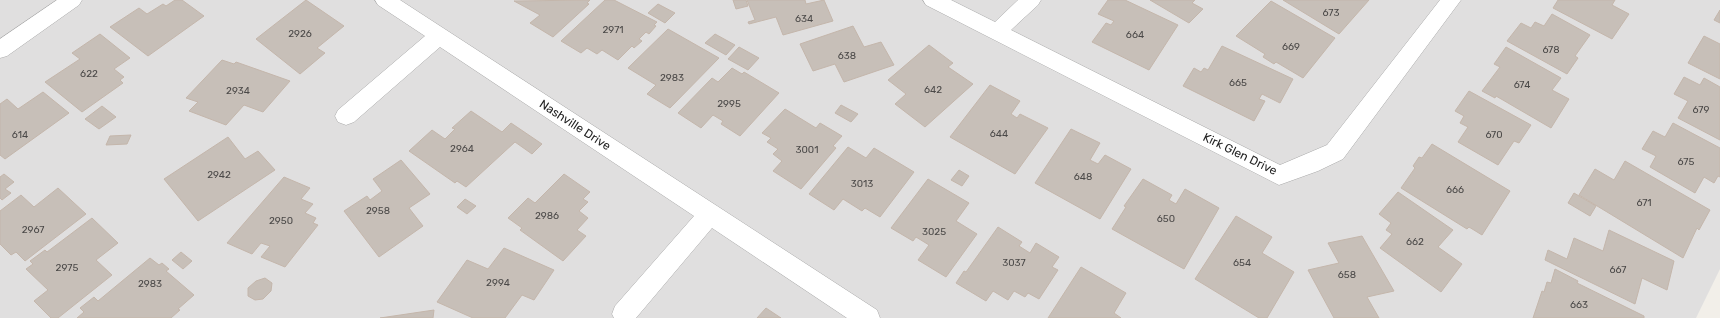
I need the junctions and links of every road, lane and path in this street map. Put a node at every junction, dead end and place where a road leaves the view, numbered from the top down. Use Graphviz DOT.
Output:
graph roads {
  1 [pos="72,0"];
  2 [pos="385,0"];
  3 [pos="933,0"];
  4 [pos="1032,0"];
  5 [pos="1451,0"];
  6 [pos="998,31"];
  7 [pos="439,36"];
  8 [pos="0,50"];
  9 [pos="346,116"];
  10 [pos="710,214"];
  11 [pos="624,314"];
  12 [pos="868,318"];
  1 -- 8 [label="street"];
  2 -- 7 [label="street, Nashville Drive"];
  3 -- 6 [label="street, Kirk Glen Drive"];
  4 -- 6 [label="street"];
  5 -- 6 [label="street, Kirk Glen Drive"];
  7 -- 9 [label="street"];
  7 -- 10 [label="street, Nashville Drive"];
  10 -- 11 [label="street"];
  10 -- 12 [label="street, Nashville Drive"];
}
